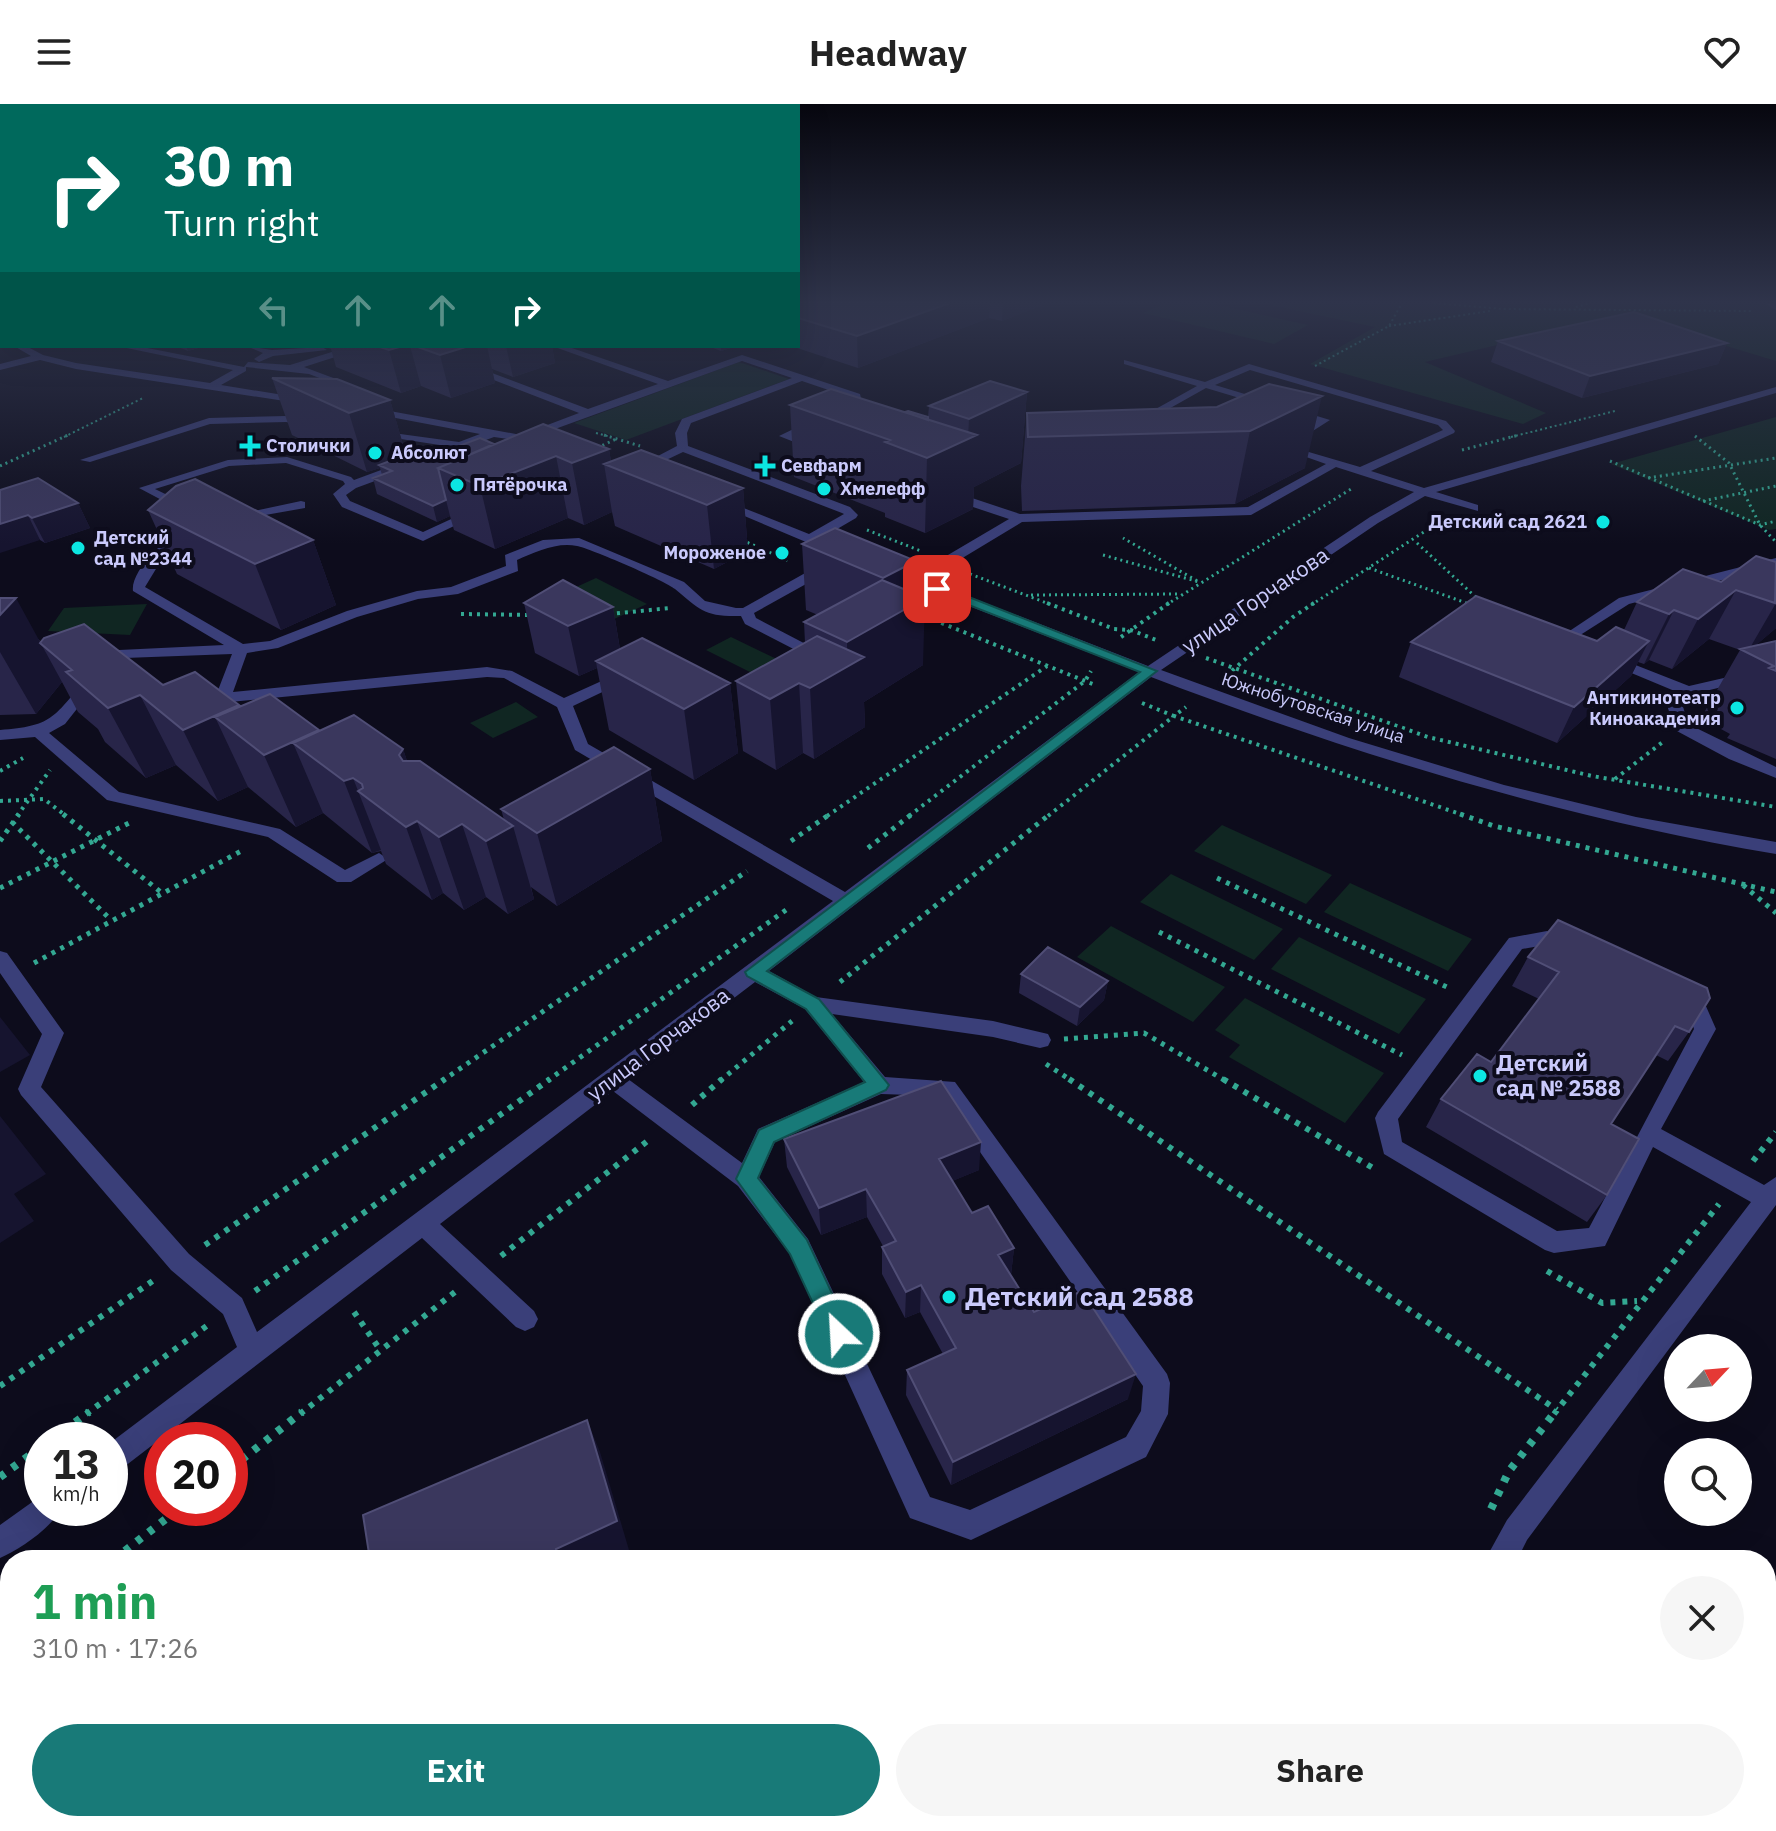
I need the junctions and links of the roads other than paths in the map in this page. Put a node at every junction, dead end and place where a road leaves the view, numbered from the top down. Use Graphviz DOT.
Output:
graph roads {
  1 [pos="189,384"];
  2 [pos="217,384"];
  3 [pos="342,384"];
  4 [pos="512,384"];
  5 [pos="668,384"];
  6 [pos="787,384"];
  7 [pos="819,384"];
  8 [pos="1200,384"];
  9 [pos="1208,384"];
  10 [pos="1306,384"];
  11 [pos="1205,385"];
  12 [pos="211,387"];
  13 [pos="1776,390"];
  14 [pos="243,392"];
  15 [pos="363,392"];
  16 [pos="230,399"];
  17 [pos="315,402"];
  18 [pos="216,406"];
  19 [pos="358,409"];
  20 [pos="588,413"];
  21 [pos="834,415"];
  22 [pos="822,420"];
  23 [pos="209,421"];
  24 [pos="329,425"];
  25 [pos="359,430"];
  26 [pos="1124,430"];
  27 [pos="496,432"];
  28 [pos="523,437"];
  29 [pos="460,445"];
  30 [pos="683,448"];
  31 [pos="827,451"];
  32 [pos="585,453"];
  33 [pos="86,460"];
  34 [pos="1335,463"];
  35 [pos="1361,471"];
  36 [pos="650,476"];
  37 [pos="352,485"];
  38 [pos="933,489"];
  39 [pos="1423,492"];
  40 [pos="708,499"];
  41 [pos="301,505"];
  42 [pos="491,506"];
  43 [pos="1474,508"];
  44 [pos="1019,518"];
  45 [pos="205,523"];
  46 [pos="810,539"];
  47 [pos="1776,562"];
  48 [pos="876,565"];
  49 [pos="916,580"];
  50 [pos="746,612"];
  51 [pos="241,649"];
  52 [pos="113,654"];
  53 [pos="85,655"];
  54 [pos="1776,670"];
  55 [pos="804,671"];
  56 [pos="1150,671"];
  57 [pos="647,683"];
  58 [pos="1688,691"];
  59 [pos="223,698"];
  60 [pos="564,704"];
  61 [pos="234,725"];
  62 [pos="39,732"];
  63 [pos="0,735"];
  64 [pos="1776,773"];
  65 [pos="1776,848"];
  66 [pos="379,859"];
  67 [pos="847,901"];
  68 [pos="1588,957"];
  69 [pos="6,966"];
  70 [pos="754,972"];
  71 [pos="1657,990"];
  72 [pos="812,1004"];
  73 [pos="1040,1040"];
  74 [pos="612,1079"];
  75 [pos="879,1085"];
  76 [pos="1648,1133"];
  77 [pos="746,1179"];
  78 [pos="1773,1192"];
  79 [pos="423,1223"];
  80 [pos="525,1319"];
  81 [pos="252,1352"];
  82 [pos="128,1446"];
  83 [pos="24,1525"];
  84 [pos="0,1543"];
  85 [pos="1506,1550"];
  1 -- 12 [label="street"];
  2 -- 12 [label="street"];
  3 -- 15 [label="street"];
  4 -- 20 [label="street"];
  5 -- 20 [label="street"];
  6 -- 30 [label="street"];
  7 -- 21 [label="street"];
  8 -- 11 [label="street"];
  9 -- 11 [label="street"];
  10 -- 35 [label="street"];
  11 -- 26 [label="street"];
  11 -- 34 [label="street"];
  12 -- 14 [label="street"];
  13 -- 39 [label="street, улица Горчакова"];
  14 -- 16 [label="street"];
  14 -- 17 [label="street"];
  18 -- 23 [label="street"];
  19 -- 27 [label="street"];
  20 -- 28 [label="street"];
  22 -- 31 [label="street"];
  23 -- 24 [label="street"];
  23 -- 33 [label="street"];
  25 -- 29 [label="street"];
  27 -- 28 [label="street"];
  27 -- 29 [label="street"];
  28 -- 32 [label="street"];
  29 -- 37 [label="street"];
  30 -- 36 [label="street"];
  30 -- 46 [label="street"];
  34 -- 35 [label="street"];
  34 -- 44 [label="street"];
  35 -- 39 [label="street"];
  37 -- 42 [label="street"];
  37 -- 45 [label="street"];
  38 -- 44 [label="street"];
  39 -- 43 [label="street"];
  39 -- 56 [label="street, улица Горчакова"];
  40 -- 46 [label="street"];
  41 -- 45 [label="street"];
  44 -- 49 [label="street"];
  45 -- 51 [label="street"];
  46 -- 50 [label="street"];
  47 -- 58 [label="street"];
  48 -- 49 [label="street, Южнобутовская улица"];
  49 -- 56 [label="street, Южнобутовская улица"];
  50 -- 51 [label="street"];
  50 -- 55 [label="street"];
  51 -- 52 [label="street"];
  51 -- 59 [label="street"];
  52 -- 53 [label="street"];
  52 -- 62 [label="street"];
  54 -- 58 [label="street"];
  56 -- 65 [label="street, Южнобутовская улица"];
  56 -- 67 [label="street, улица Горчакова"];
  57 -- 60 [label="street"];
  58 -- 64 [label="street"];
  59 -- 60 [label="street"];
  59 -- 61 [label="street"];
  60 -- 67 [label="street"];
  62 -- 63 [label="street"];
  62 -- 66 [label="street"];
  67 -- 70 [label="street, улица Горчакова"];
  68 -- 76 [label="street"];
  69 -- 81 [label="street"];
  70 -- 72 [label="street"];
  70 -- 74 [label="street, улица Горчакова"];
  71 -- 76 [label="street"];
  72 -- 73 [label="street"];
  72 -- 75 [label="street"];
  74 -- 77 [label="street"];
  74 -- 79 [label="street, улица Горчакова"];
  75 -- 77 [label="street"];
  75 -- 77 [label="street"];
  76 -- 78 [label="street"];
  78 -- 85 [label="street"];
  79 -- 80 [label="street"];
  79 -- 81 [label="street, улица Горчакова"];
  81 -- 82 [label="street, улица Горчакова"];
  83 -- 84 [label="street"];
}
